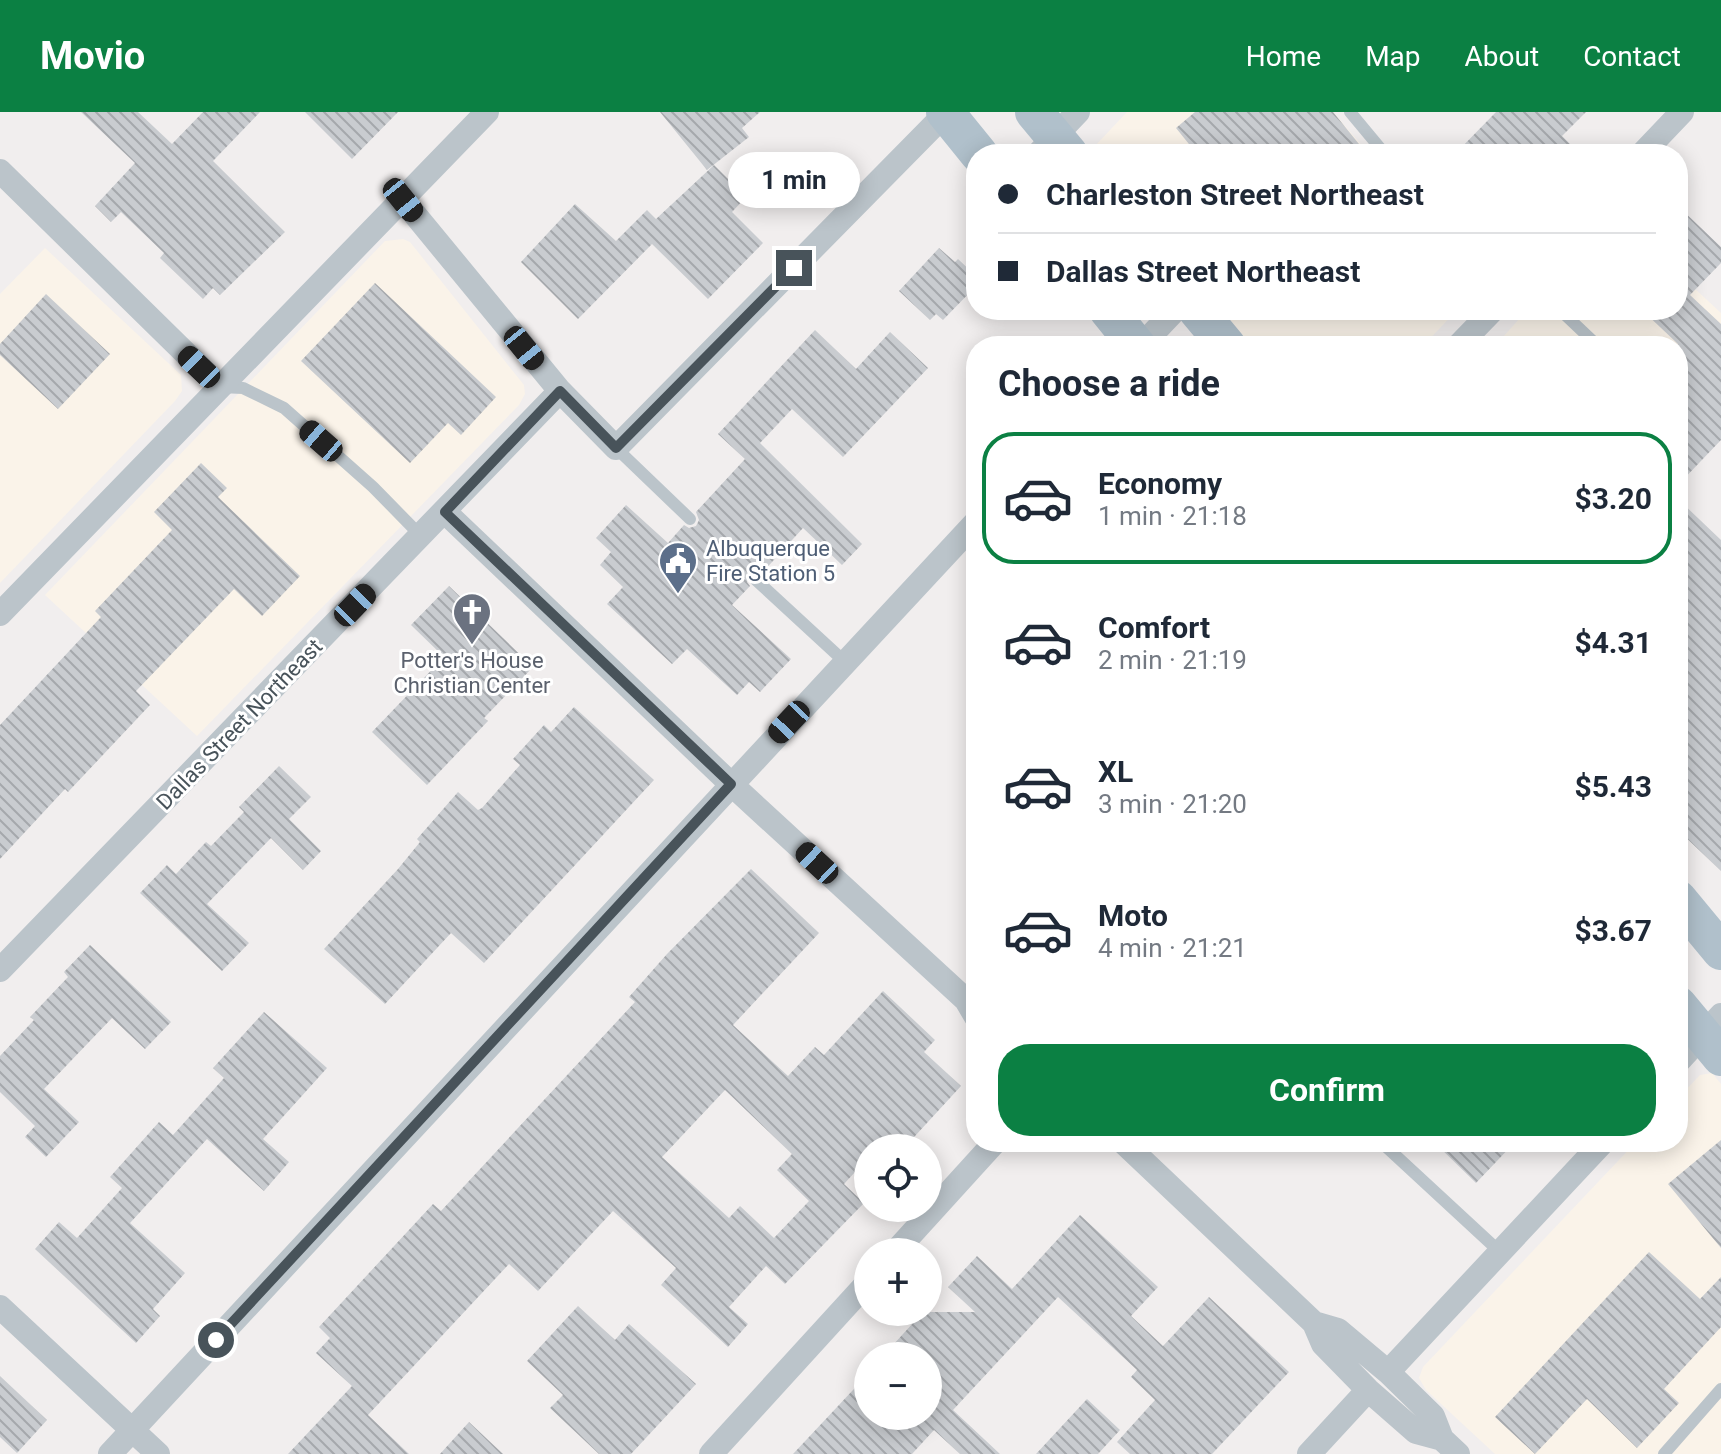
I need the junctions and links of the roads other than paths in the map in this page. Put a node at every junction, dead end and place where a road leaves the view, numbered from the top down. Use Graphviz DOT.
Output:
graph roads {
  1 [pos="487,112"];
  2 [pos="946,112"];
  3 [pos="1350,112"];
  4 [pos="1682,112"];
  5 [pos="971,144"];
  6 [pos="1377,144"];
  7 [pos="1652,144"];
  8 [pos="0,171"];
  9 [pos="403,200"];
  10 [pos="1117,320"];
  11 [pos="1165,320"];
  12 [pos="1205,320"];
  13 [pos="1483,320"];
  14 [pos="1571,320"];
  15 [pos="1130,336"];
  16 [pos="1149,336"];
  17 [pos="1219,336"];
  18 [pos="1468,336"];
  19 [pos="1587,336"];
  20 [pos="220,387"];
  21 [pos="560,391"];
  22 [pos="616,448"];
  23 [pos="445,512"];
  24 [pos="690,519"];
  25 [pos="966,533"];
  26 [pos="421,536"];
  27 [pos="756,580"];
  28 [pos="0,614"];
  29 [pos="845,662"];
  30 [pos="731,784"];
  31 [pos="1688,911"];
  32 [pos="1720,948"];
  33 [pos="0,970"];
  34 [pos="966,1001"];
  35 [pos="1688,1018"];
  36 [pos="1706,1042"];
  37 [pos="986,1152"];
  38 [pos="1132,1152"];
  39 [pos="1392,1152"];
  40 [pos="1594,1152"];
  41 [pos="908,1238"];
  42 [pos="1500,1252"];
  43 [pos="854,1297"];
  44 [pos="0,1307"];
  45 [pos="1314,1323"];
  46 [pos="1388,1372"];
  47 [pos="1721,1389"];
  48 [pos="1368,1390"];
  49 [pos="133,1430"];
  50 [pos="1450,1447"];
  51 [pos="110,1454"];
  52 [pos="158,1454"];
  53 [pos="711,1454"];
  54 [pos="1309,1454"];
  55 [pos="1664,1454"];
  1 -- 9 [label="street"];
  2 -- 5 [label="main road"];
  2 -- 22 [label="street"];
  3 -- 6 [label="lane"];
  4 -- 7 [label="street"];
  8 -- 20 [label="street"];
  9 -- 20 [label="street"];
  9 -- 21 [label="street"];
  10 -- 15 [label="main road"];
  11 -- 16 [label="street"];
  12 -- 17 [label="main road"];
  13 -- 18 [label="street"];
  14 -- 19 [label="lane"];
  20 -- 26 [label="lane"];
  20 -- 28 [label="street"];
  21 -- 22 [label="street"];
  21 -- 23 [label="street, Dallas Street Northeast"];
  22 -- 24 [label="lane"];
  23 -- 26 [label="street, Dallas Street Northeast"];
  23 -- 30 [label="street"];
  25 -- 29 [label="street"];
  26 -- 33 [label="street, Dallas Street Northeast"];
  27 -- 29 [label="lane"];
  29 -- 30 [label="street"];
  30 -- 34 [label="street"];
  30 -- 49 [label="street"];
  31 -- 32 [label="main road"];
  35 -- 36 [label="main road"];
  37 -- 41 [label="street"];
  38 -- 45 [label="street"];
  39 -- 42 [label="lane"];
  40 -- 42 [label="street"];
  42 -- 46 [label="street"];
  43 -- 53 [label="street"];
  44 -- 49 [label="street"];
  45 -- 46 [label="street"];
  45 -- 48 [label="street"];
  46 -- 50 [label="street"];
  47 -- 55 [label="lane"];
  48 -- 50 [label="street"];
  48 -- 54 [label="street"];
  49 -- 51 [label="street"];
  49 -- 52 [label="street"];
}
